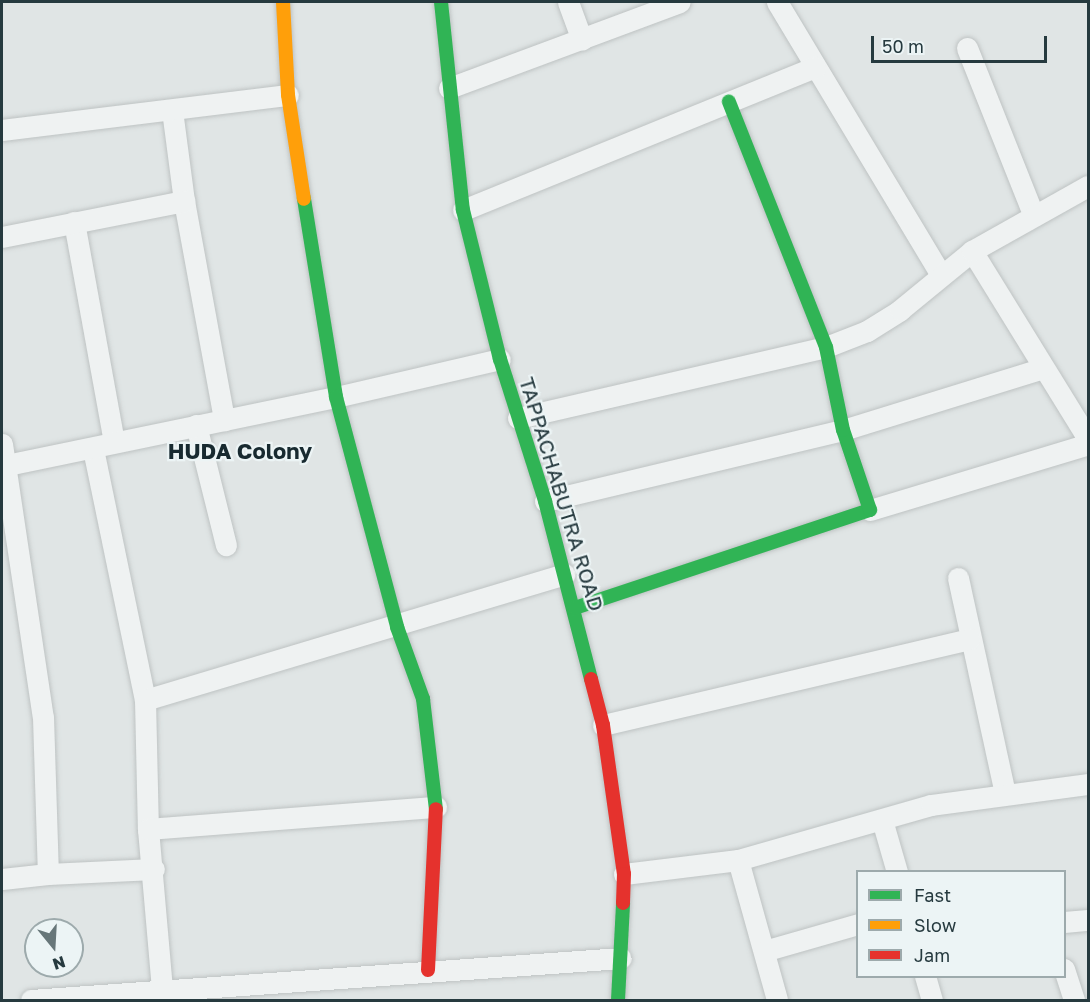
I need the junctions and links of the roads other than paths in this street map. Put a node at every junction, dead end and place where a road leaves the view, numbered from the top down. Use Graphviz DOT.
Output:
graph roads {
  1 [pos="283,2"];
  2 [pos="441,2"];
  3 [pos="568,2"];
  4 [pos="777,2"];
  5 [pos="673,3"];
  6 [pos="582,40"];
  7 [pos="967,48"];
  8 [pos="815,67"];
  9 [pos="449,88"];
  10 [pos="288,95"];
  11 [pos="729,102"];
  12 [pos="172,110"];
  13 [pos="2,130"];
  14 [pos="1089,186"];
  15 [pos="184,201"];
  16 [pos="463,210"];
  17 [pos="1033,214"];
  18 [pos="74,222"];
  19 [pos="2,237"];
  20 [pos="972,251"];
  21 [pos="941,275"];
  22 [pos="826,346"];
  23 [pos="500,359"];
  24 [pos="1043,368"];
  25 [pos="336,398"];
  26 [pos="518,418"];
  27 [pos="224,420"];
  28 [pos="196,426"];
  29 [pos="843,430"];
  30 [pos="1089,439"];
  31 [pos="114,442"];
  32 [pos="2,444"];
  33 [pos="1089,444"];
  34 [pos="93,448"];
  35 [pos="4,466"];
  36 [pos="545,501"];
  37 [pos="870,510"];
  38 [pos="226,545"];
  39 [pos="565,574"];
  40 [pos="958,578"];
  41 [pos="575,608"];
  42 [pos="397,627"];
  43 [pos="969,639"];
  44 [pos="145,700"];
  45 [pos="603,725"];
  46 [pos="1089,784"];
  47 [pos="1005,794"];
  48 [pos="436,807"];
  49 [pos="882,820"];
  50 [pos="148,829"];
  51 [pos="738,860"];
  52 [pos="154,869"];
  53 [pos="896,870"];
  54 [pos="48,874"];
  55 [pos="624,874"];
  56 [pos="2,879"];
  57 [pos="1089,920"];
  58 [pos="1066,922"];
  59 [pos="856,925"];
  60 [pos="764,951"];
  61 [pos="621,958"];
  62 [pos="428,970"];
  63 [pos="1066,972"];
  64 [pos="926,978"];
  65 [pos="163,995"];
  66 [pos="31,1000"];
  67 [pos="36,1000"];
  68 [pos="618,1000"];
  69 [pos="777,1000"];
  70 [pos="932,1000"];
  71 [pos="1074,1000"];
  1 -- 10 [label="street"];
  2 -- 9 [label="street, TAPPACHABUTRA ROAD"];
  3 -- 6 [label="street"];
  4 -- 8 [label="street"];
  5 -- 6 [label="street"];
  6 -- 9 [label="street"];
  7 -- 17 [label="street"];
  8 -- 11 [label="street"];
  8 -- 21 [label="street"];
  9 -- 16 [label="street, TAPPACHABUTRA ROAD"];
  10 -- 12 [label="street"];
  10 -- 25 [label="street"];
  11 -- 16 [label="street"];
  11 -- 22 [label="street"];
  12 -- 13 [label="street"];
  12 -- 15 [label="street"];
  14 -- 17 [label="street"];
  15 -- 18 [label="street"];
  15 -- 27 [label="street"];
  16 -- 23 [label="street, TAPPACHABUTRA ROAD"];
  17 -- 20 [label="street"];
  18 -- 19 [label="street"];
  18 -- 31 [label="street"];
  20 -- 21 [label="street"];
  20 -- 24 [label="street"];
  21 -- 22 [label="street"];
  22 -- 26 [label="street"];
  22 -- 29 [label="street"];
  23 -- 25 [label="street"];
  23 -- 26 [label="street, TAPPACHABUTRA ROAD"];
  24 -- 29 [label="street"];
  24 -- 30 [label="street"];
  25 -- 27 [label="street"];
  25 -- 42 [label="street"];
  26 -- 36 [label="street, TAPPACHABUTRA ROAD"];
  27 -- 28 [label="street"];
  28 -- 31 [label="street"];
  28 -- 38 [label="street"];
  29 -- 36 [label="street"];
  29 -- 37 [label="street"];
  31 -- 34 [label="street"];
  32 -- 35 [label="street"];
  33 -- 37 [label="street"];
  34 -- 35 [label="street"];
  34 -- 44 [label="street"];
  35 -- 54 [label="street"];
  36 -- 39 [label="street, TAPPACHABUTRA ROAD"];
  37 -- 41 [label="street"];
  39 -- 41 [label="street, TAPPACHABUTRA ROAD"];
  39 -- 42 [label="street"];
  40 -- 43 [label="street"];
  41 -- 45 [label="street, TAPPACHABUTRA ROAD"];
  42 -- 44 [label="street"];
  42 -- 48 [label="street"];
  43 -- 45 [label="street"];
  43 -- 47 [label="street"];
  44 -- 50 [label="street"];
  45 -- 55 [label="street, TAPPACHABUTRA ROAD"];
  46 -- 47 [label="street"];
  47 -- 49 [label="street"];
  48 -- 50 [label="street"];
  48 -- 62 [label="street"];
  49 -- 51 [label="street"];
  49 -- 53 [label="street"];
  50 -- 52 [label="street"];
  51 -- 55 [label="street"];
  51 -- 60 [label="street"];
  52 -- 54 [label="street"];
  52 -- 65 [label="street"];
  54 -- 56 [label="street"];
  55 -- 61 [label="street, TAPPACHABUTRA ROAD"];
  57 -- 58 [label="street"];
  59 -- 60 [label="street"];
  60 -- 69 [label="street"];
  61 -- 62 [label="street"];
  61 -- 68 [label="street, TAPPACHABUTRA ROAD"];
  62 -- 65 [label="street"];
  63 -- 71 [label="street"];
  64 -- 70 [label="street"];
  65 -- 67 [label="street"];
  66 -- 67 [label="street"];
}
